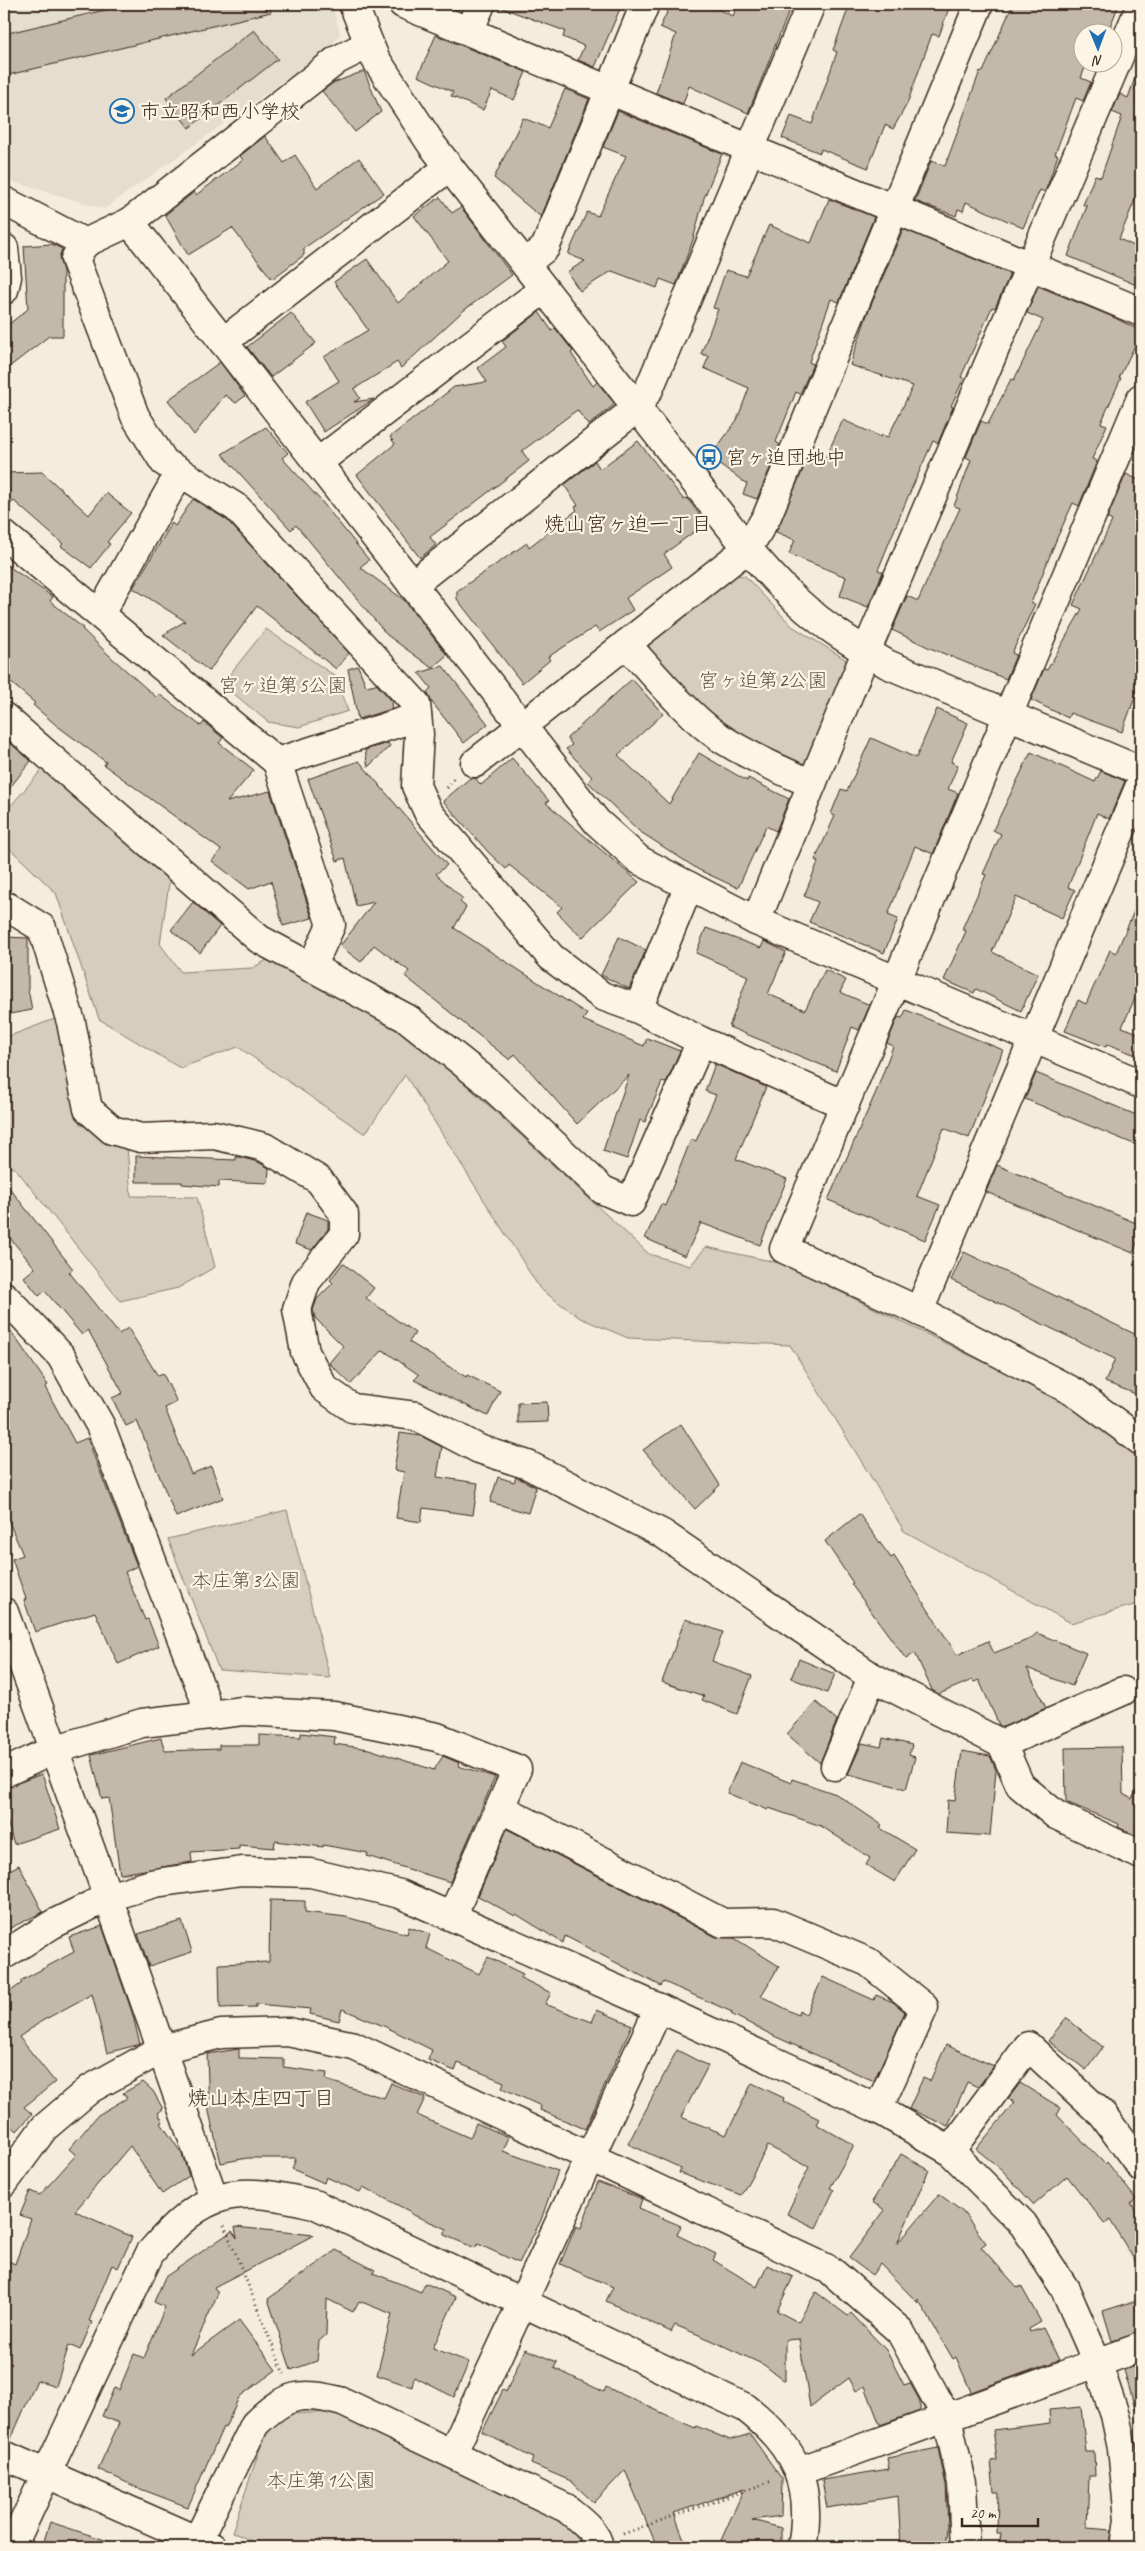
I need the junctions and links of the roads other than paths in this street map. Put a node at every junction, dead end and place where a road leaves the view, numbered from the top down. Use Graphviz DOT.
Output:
graph roads {
  1 [pos="352,4"];
  2 [pos="403,4"];
  3 [pos="481,4"];
  4 [pos="645,4"];
  5 [pos="811,4"];
  6 [pos="979,4"];
  7 [pos="1141,5"];
  8 [pos="469,31"];
  9 [pos="369,44"];
  10 [pos="610,90"];
  11 [pos="750,149"];
  12 [pos="449,167"];
  13 [pos="6,209"];
  14 [pos="894,209"];
  15 [pos="130,222"];
  16 [pos="86,243"];
  17 [pos="4,248"];
  18 [pos="525,264"];
  19 [pos="1030,266"];
  20 [pos="544,289"];
  21 [pos="4,290"];
  22 [pos="1141,312"];
  23 [pos="223,342"];
  24 [pos="1141,398"];
  25 [pos="637,408"];
  26 [pos="317,463"];
  27 [pos="180,472"];
  28 [pos="4,535"];
  29 [pos="748,548"];
  30 [pos="412,585"];
  31 [pos="100,614"];
  32 [pos="626,644"];
  33 [pos="866,652"];
  34 [pos="1008,715"];
  35 [pos="4,717"];
  36 [pos="417,717"];
  37 [pos="522,726"];
  38 [pos="277,762"];
  39 [pos="475,763"];
  40 [pos="1141,771"];
  41 [pos="1141,783"];
  42 [pos="812,784"];
  43 [pos="689,886"];
  44 [pos="4,907"];
  45 [pos="756,921"];
  46 [pos="311,968"];
  47 [pos="897,980"];
  48 [pos="638,1009"];
  49 [pos="1034,1038"];
  50 [pos="701,1041"];
  51 [pos="1141,1084"];
  52 [pos="845,1105"];
  53 [pos="4,1296"];
  54 [pos="919,1311"];
  55 [pos="1141,1441"];
  56 [pos="4,1612"];
  57 [pos="872,1677"];
  58 [pos="1123,1691"];
  59 [pos="206,1715"];
  60 [pos="1002,1744"];
  61 [pos="53,1750"];
  62 [pos="835,1766"];
  63 [pos="4,1773"];
  64 [pos="500,1808"];
  65 [pos="1141,1855"];
  66 [pos="108,1897"];
  67 [pos="452,1916"];
  68 [pos="4,1955"];
  69 [pos="659,2008"];
  70 [pos="162,2049"];
  71 [pos="878,2109"];
  72 [pos="950,2151"];
  73 [pos="592,2156"];
  74 [pos="1141,2167"];
  75 [pos="4,2183"];
  76 [pos="214,2199"];
  77 [pos="522,2300"];
  78 [pos="1141,2347"];
  79 [pos="1097,2362"];
  80 [pos="947,2418"];
  81 [pos="1132,2446"];
  82 [pos="453,2452"];
  83 [pos="4,2455"];
  84 [pos="799,2471"];
  85 [pos="48,2474"];
  86 [pos="201,2545"];
  87 [pos="599,2545"];
  88 [pos="12,2547"];
  89 [pos="802,2547"];
  90 [pos="965,2547"];
  91 [pos="1125,2547"];
  1 -- 9 [label="street"];
  2 -- 8 [label="street"];
  3 -- 8 [label="street"];
  4 -- 10 [label="street"];
  5 -- 11 [label="street"];
  6 -- 14 [label="street"];
  7 -- 19 [label="street"];
  8 -- 10 [label="street"];
  9 -- 12 [label="street"];
  9 -- 15 [label="street"];
  10 -- 11 [label="street"];
  10 -- 18 [label="street"];
  11 -- 14 [label="street"];
  11 -- 25 [label="street"];
  12 -- 18 [label="street"];
  12 -- 23 [label="street"];
  13 -- 16 [label="street"];
  14 -- 19 [label="street"];
  14 -- 29 [label="street"];
  15 -- 16 [label="street"];
  15 -- 23 [label="street"];
  16 -- 27 [label="street"];
  17 -- 21 [label="street"];
  18 -- 20 [label="street"];
  19 -- 22 [label="street"];
  19 -- 33 [label="street"];
  20 -- 25 [label="street"];
  20 -- 26 [label="street"];
  23 -- 26 [label="street"];
  24 -- 34 [label="street"];
  25 -- 29 [label="street"];
  25 -- 30 [label="street"];
  26 -- 30 [label="street"];
  27 -- 31 [label="street"];
  27 -- 36 [label="street"];
  28 -- 31 [label="street"];
  29 -- 32 [label="street"];
  29 -- 33 [label="street"];
  30 -- 37 [label="street"];
  31 -- 38 [label="street"];
  32 -- 37 [label="street"];
  32 -- 42 [label="street"];
  33 -- 34 [label="street"];
  33 -- 42 [label="street"];
  34 -- 40 [label="street"];
  34 -- 47 [label="street"];
  35 -- 46 [label="street"];
  36 -- 38 [label="street"];
  36 -- 48 [label="street"];
  37 -- 39 [label="street"];
  37 -- 43 [label="street"];
  38 -- 46 [label="street"];
  41 -- 49 [label="street"];
  42 -- 45 [label="street"];
  43 -- 45 [label="street"];
  43 -- 48 [label="street"];
  44 -- 57 [label="street"];
  45 -- 47 [label="street"];
  46 -- 50 [label="street"];
  47 -- 49 [label="street"];
  47 -- 52 [label="street"];
  48 -- 50 [label="street"];
  49 -- 51 [label="street"];
  49 -- 54 [label="street"];
  50 -- 52 [label="street"];
  52 -- 54 [label="street"];
  53 -- 59 [label="street"];
  54 -- 55 [label="street"];
  56 -- 61 [label="street"];
  57 -- 60 [label="street"];
  57 -- 62 [label="street"];
  58 -- 60 [label="street"];
  59 -- 61 [label="street"];
  59 -- 64 [label="street"];
  60 -- 65 [label="street"];
  61 -- 63 [label="street"];
  61 -- 66 [label="street"];
  64 -- 67 [label="street"];
  64 -- 71 [label="street"];
  66 -- 67 [label="street"];
  66 -- 68 [label="street"];
  66 -- 70 [label="street"];
  67 -- 69 [label="street"];
  69 -- 71 [label="street"];
  69 -- 73 [label="street"];
  70 -- 73 [label="street"];
  70 -- 75 [label="street"];
  70 -- 76 [label="street"];
  71 -- 72 [label="street"];
  72 -- 74 [label="street"];
  72 -- 79 [label="street"];
  73 -- 77 [label="street"];
  73 -- 80 [label="street"];
  76 -- 77 [label="street"];
  76 -- 85 [label="street"];
  77 -- 82 [label="street"];
  77 -- 84 [label="street"];
  78 -- 79 [label="street"];
  79 -- 80 [label="street"];
  79 -- 81 [label="street"];
  80 -- 84 [label="street"];
  80 -- 90 [label="street"];
  81 -- 91 [label="street"];
  82 -- 86 [label="street"];
  82 -- 87 [label="street"];
  83 -- 85 [label="street"];
  84 -- 89 [label="street"];
  85 -- 86 [label="street"];
  85 -- 88 [label="street"];
}
